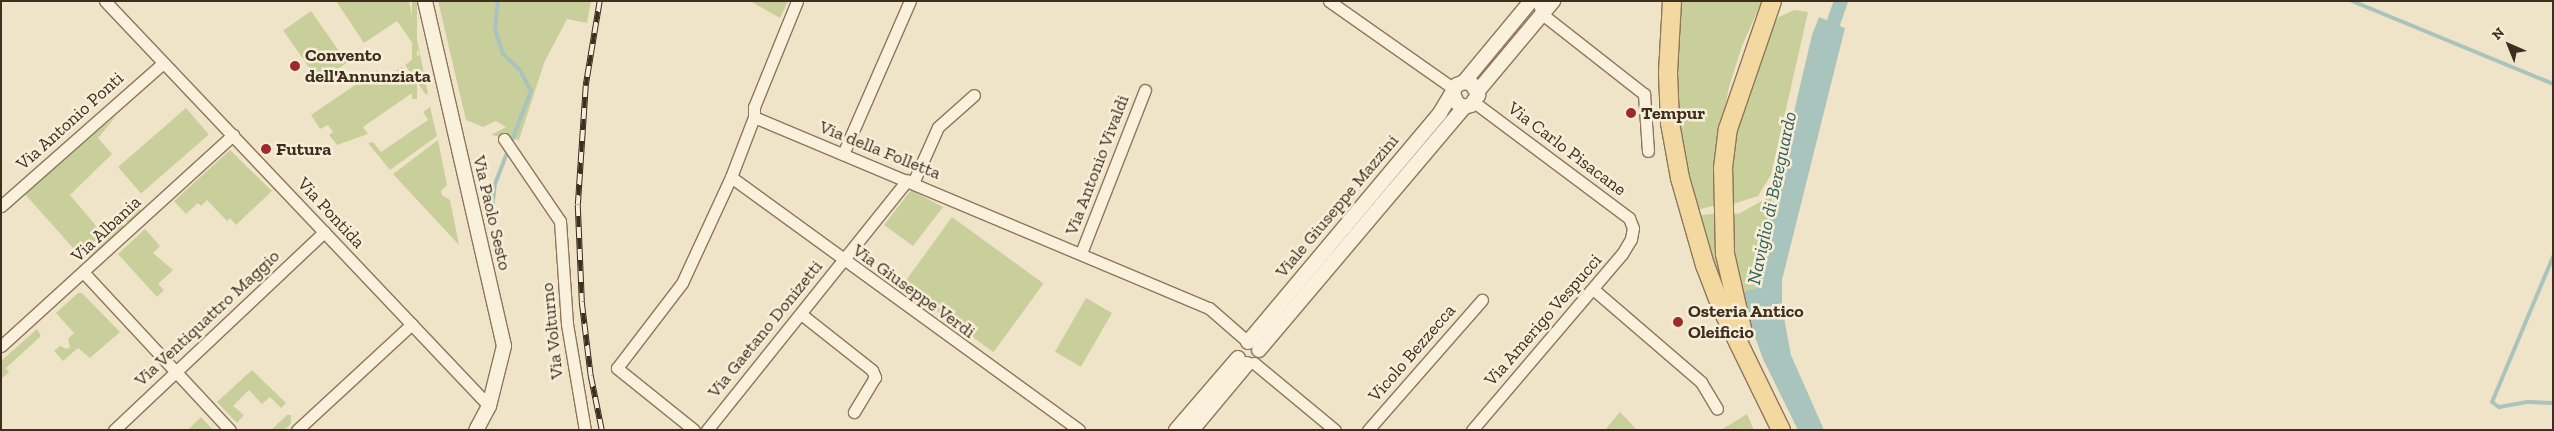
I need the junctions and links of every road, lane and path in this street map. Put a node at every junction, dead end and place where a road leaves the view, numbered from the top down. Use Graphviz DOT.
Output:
graph roads {
  1 [pos="105,1"];
  2 [pos="425,1"];
  3 [pos="797,1"];
  4 [pos="910,1"];
  5 [pos="1329,1"];
  6 [pos="1531,1"];
  7 [pos="1553,1"];
  8 [pos="1672,1"];
  9 [pos="1772,1"];
  10 [pos="1540,8"];
  11 [pos="163,62"];
  12 [pos="1457,88"];
  13 [pos="1145,90"];
  14 [pos="974,96"];
  15 [pos="1472,100"];
  16 [pos="754,117"];
  17 [pos="233,135"];
  18 [pos="504,139"];
  19 [pos="1648,151"];
  20 [pos="843,154"];
  21 [pos="731,177"];
  22 [pos="910,182"];
  23 [pos="1,206"];
  24 [pos="1633,228"];
  25 [pos="324,232"];
  26 [pos="1081,253"];
  27 [pos="843,261"];
  28 [pos="84,273"];
  29 [pos="1593,289"];
  30 [pos="1482,300"];
  31 [pos="801,314"];
  32 [pos="412,324"];
  33 [pos="1,346"];
  34 [pos="1249,355"];
  35 [pos="176,371"];
  36 [pos="1762,390"];
  37 [pos="489,406"];
  38 [pos="1717,409"];
  39 [pos="854,412"];
  40 [pos="114,430"];
  41 [pos="230,430"];
  42 [pos="297,430"];
  43 [pos="476,430"];
  44 [pos="585,430"];
  45 [pos="694,430"];
  46 [pos="707,430"];
  47 [pos="1079,430"];
  48 [pos="1176,430"];
  49 [pos="1192,430"];
  50 [pos="1335,430"];
  51 [pos="1368,430"];
  52 [pos="1472,430"];
  53 [pos="1781,430"];
  1 -- 11 [label="street, Via Pontida"];
  2 -- 37 [label="street, Via Paolo Sesto"];
  3 -- 16 [label="street"];
  4 -- 20 [label="street"];
  5 -- 12 [label="street"];
  6 -- 12 [label="street, Viale Giuseppe Mazzini"];
  7 -- 10 [label="street, Viale Giuseppe Mazzini"];
  8 -- 36 [label="main road"];
  9 -- 36 [label="main road"];
  10 -- 15 [label="street, Viale Giuseppe Mazzini"];
  10 -- 19 [label="street"];
  11 -- 17 [label="street, Via Pontida"];
  11 -- 23 [label="street, Via Antonio Ponti"];
  12 -- 15 [label="street"];
  12 -- 15 [label="street"];
  12 -- 34 [label="street, Viale Giuseppe Mazzini"];
  13 -- 26 [label="street, Via Antonio Vivaldi"];
  14 -- 22 [label="street, Via Gaetano Donizetti"];
  15 -- 24 [label="street, Via Carlo Pisacane"];
  15 -- 34 [label="street, Viale Giuseppe Mazzini"];
  16 -- 20 [label="street, Via della Folletta"];
  16 -- 21 [label="street"];
  17 -- 25 [label="street, Via Pontida"];
  17 -- 28 [label="street, Via Albania"];
  18 -- 44 [label="street, Via Volturno"];
  20 -- 22 [label="street, Via della Folletta"];
  21 -- 27 [label="street, Via Giuseppe Verdi"];
  21 -- 45 [label="street"];
  22 -- 26 [label="street, Via della Folletta"];
  22 -- 27 [label="street, Via Gaetano Donizetti"];
  24 -- 29 [label="street, Via Amerigo Vespucci"];
  25 -- 32 [label="street, Via Pontida"];
  25 -- 35 [label="street, Via Ventiquattro Maggio"];
  26 -- 34 [label="street, Via della Folletta"];
  27 -- 31 [label="street, Via Gaetano Donizetti"];
  27 -- 47 [label="street, Via Giuseppe Verdi"];
  28 -- 33 [label="street, Via Albania"];
  28 -- 35 [label="street"];
  29 -- 38 [label="street"];
  29 -- 52 [label="street, Via Amerigo Vespucci"];
  30 -- 51 [label="street, Vicolo Bezzecca"];
  31 -- 39 [label="street"];
  31 -- 46 [label="street, Via Gaetano Donizetti"];
  32 -- 37 [label="street, Via Pontida"];
  32 -- 42 [label="street"];
  34 -- 48 [label="street, Viale Giuseppe Mazzini"];
  34 -- 49 [label="street, Viale Giuseppe Mazzini"];
  34 -- 50 [label="street, Via della Folletta"];
  35 -- 40 [label="street, Via Ventiquattro Maggio"];
  35 -- 41 [label="street"];
  36 -- 53 [label="main road"];
  37 -- 43 [label="street, Via Paolo Sesto"];
}
